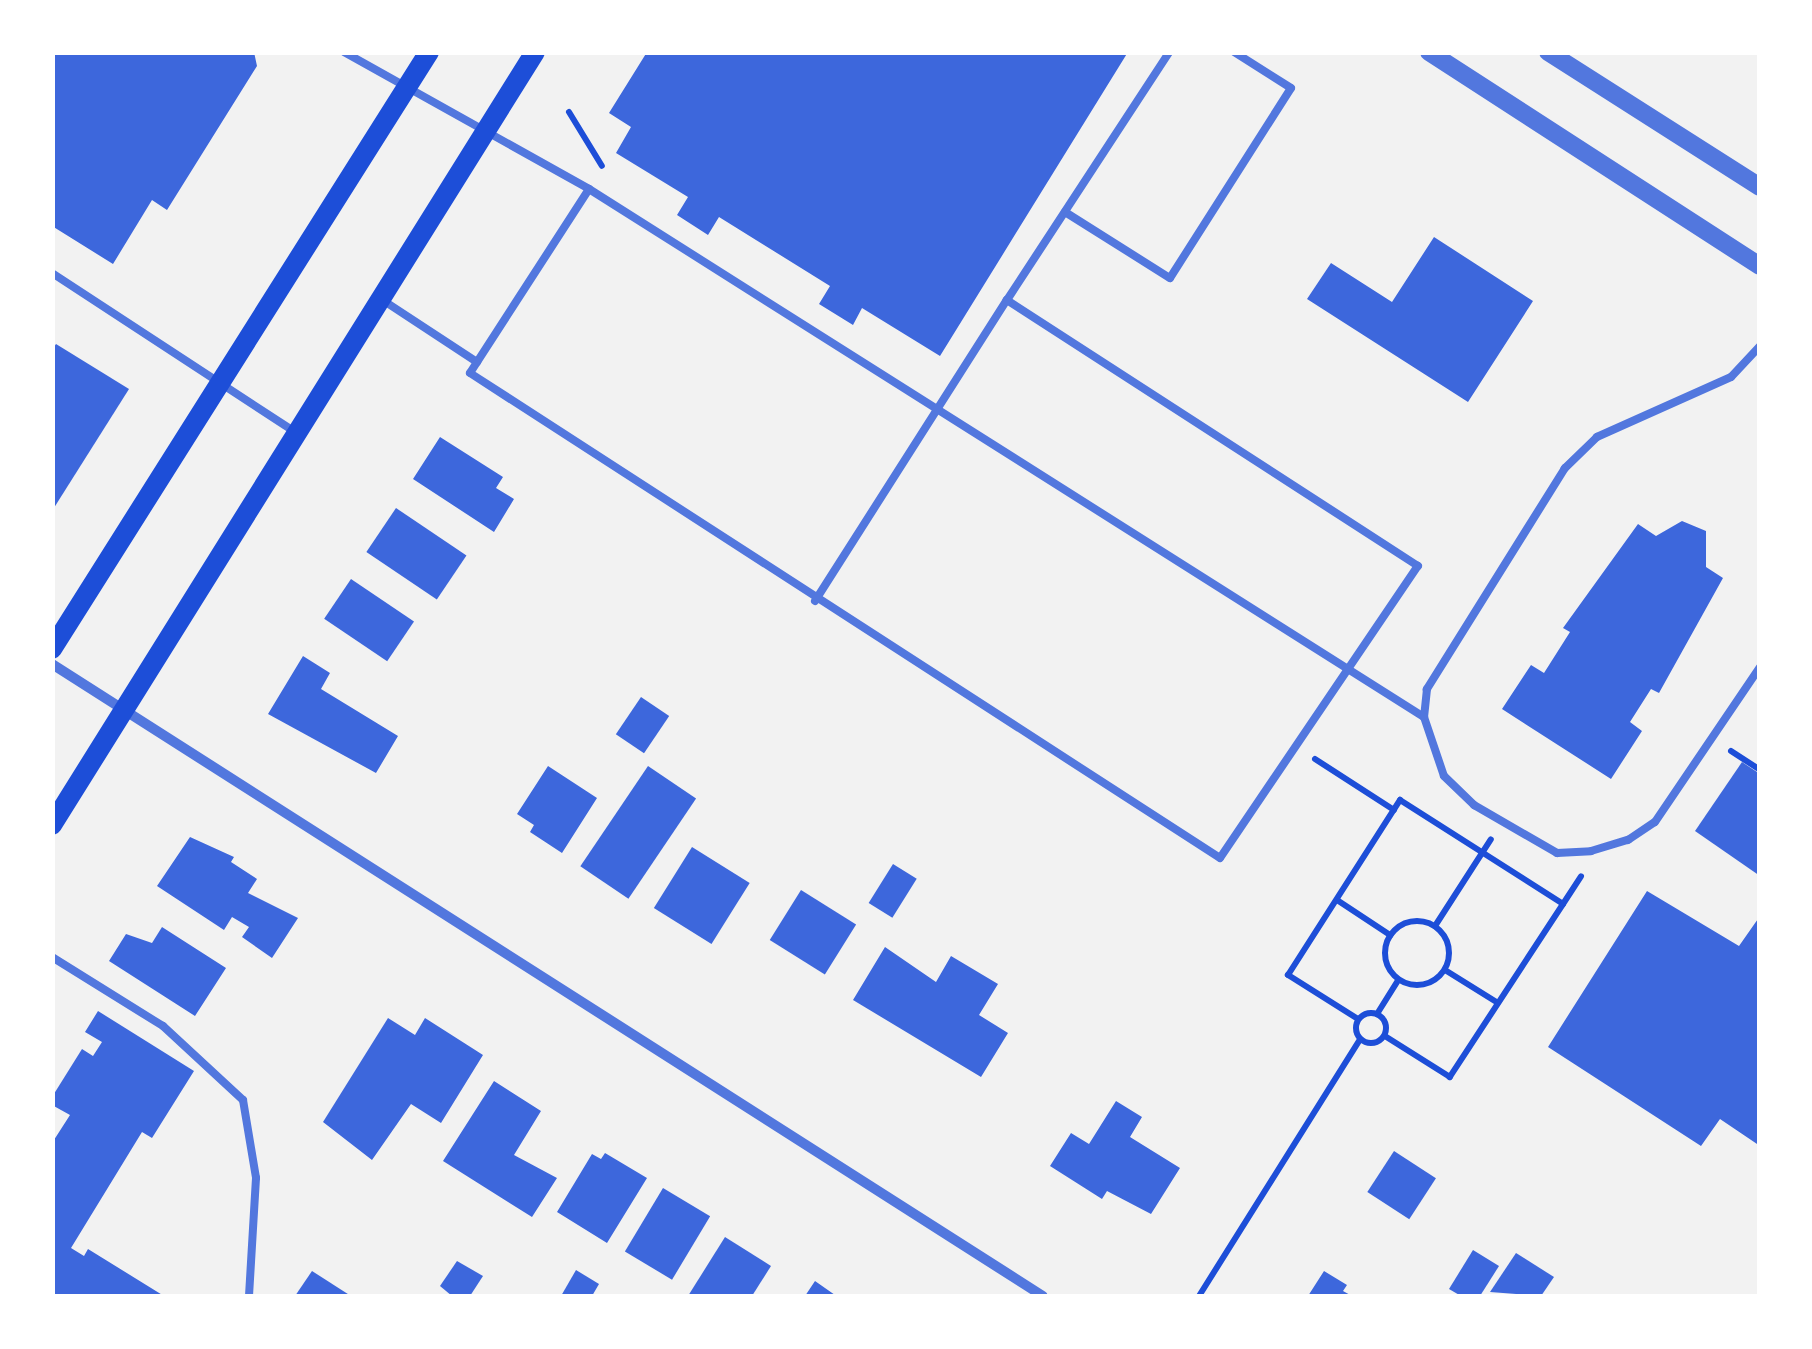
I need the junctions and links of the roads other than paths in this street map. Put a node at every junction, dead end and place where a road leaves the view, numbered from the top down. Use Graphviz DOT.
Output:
graph roads {
  1 [pos="344,52"];
  2 [pos="429,52"];
  3 [pos="534,52"];
  4 [pos="1169,52"];
  5 [pos="1234,52"];
  6 [pos="1429,52"];
  7 [pos="1548,52"];
  8 [pos="406,89"];
  9 [pos="488,127"];
  10 [pos="1760,187"];
  11 [pos="589,189"];
  12 [pos="1065,212"];
  13 [pos="1760,266"];
  14 [pos="52,274"];
  15 [pos="381,299"];
  16 [pos="1007,300"];
  17 [pos="1760,346"];
  18 [pos="477,362"];
  19 [pos="221,386"];
  20 [pos="936,411"];
  21 [pos="297,433"];
  22 [pos="815,601"];
  23 [pos="52,650"];
  24 [pos="52,664"];
  25 [pos="1760,667"];
  26 [pos="1348,671"];
  27 [pos="124,709"];
  28 [pos="1424,717"];
  29 [pos="52,825"];
  30 [pos="52,957"];
  31 [pos="249,1296"];
  32 [pos="1044,1296"];
  1 -- 8 [label="lane"];
  2 -- 8 [label="main road"];
  3 -- 9 [label="main road"];
  4 -- 12 [label="lane"];
  5 -- 12 [label="lane"];
  6 -- 13 [label="street"];
  7 -- 10 [label="street"];
  8 -- 9 [label="lane"];
  8 -- 19 [label="main road"];
  9 -- 11 [label="lane"];
  9 -- 15 [label="main road"];
  11 -- 18 [label="lane"];
  11 -- 20 [label="lane"];
  12 -- 16 [label="lane"];
  14 -- 19 [label="lane"];
  15 -- 18 [label="lane"];
  15 -- 21 [label="main road"];
  16 -- 20 [label="lane"];
  16 -- 26 [label="lane"];
  17 -- 28 [label="lane"];
  18 -- 22 [label="lane"];
  19 -- 21 [label="lane"];
  19 -- 23 [label="main road"];
  20 -- 22 [label="lane"];
  20 -- 26 [label="lane"];
  21 -- 27 [label="main road"];
  22 -- 26 [label="lane"];
  24 -- 27 [label="street"];
  25 -- 28 [label="lane"];
  26 -- 28 [label="lane"];
  27 -- 29 [label="main road"];
  27 -- 32 [label="street"];
  30 -- 31 [label="lane"];
}
